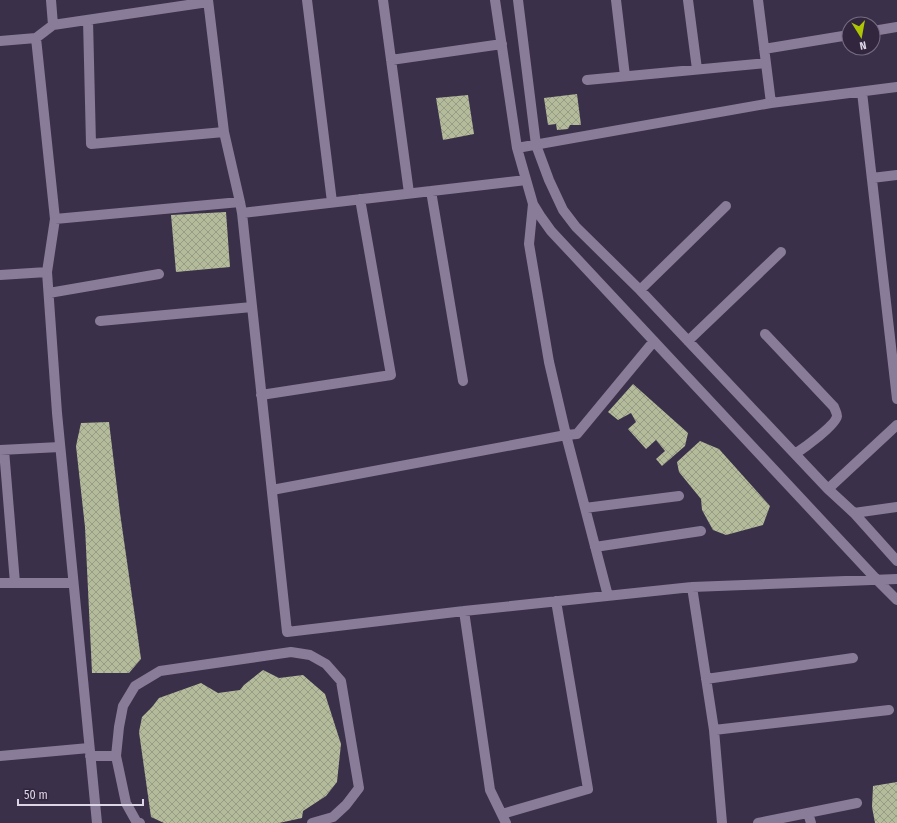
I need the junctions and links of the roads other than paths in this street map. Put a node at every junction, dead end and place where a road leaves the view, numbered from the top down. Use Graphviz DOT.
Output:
graph roads {
  1 [pos="51,0"];
  2 [pos="307,0"];
  3 [pos="382,0"];
  4 [pos="495,0"];
  5 [pos="518,0"];
  6 [pos="616,0"];
  7 [pos="688,0"];
  8 [pos="758,0"];
  9 [pos="208,1"];
  10 [pos="88,20"];
  11 [pos="53,25"];
  12 [pos="897,27"];
  13 [pos="881,30"];
  14 [pos="841,36"];
  15 [pos="36,38"];
  16 [pos="0,41"];
  17 [pos="502,44"];
  18 [pos="764,49"];
  19 [pos="391,60"];
  20 [pos="766,63"];
  21 [pos="697,69"];
  22 [pos="625,76"];
  23 [pos="587,80"];
  24 [pos="897,87"];
  25 [pos="862,92"];
  26 [pos="772,103"];
  27 [pos="224,132"];
  28 [pos="536,145"];
  29 [pos="517,148"];
  30 [pos="897,175"];
  31 [pos="872,178"];
  32 [pos="526,180"];
  33 [pos="431,191"];
  34 [pos="410,194"];
  35 [pos="360,199"];
  36 [pos="240,202"];
  37 [pos="332,202"];
  38 [pos="533,204"];
  39 [pos="726,206"];
  40 [pos="242,213"];
  41 [pos="55,219"];
  42 [pos="781,252"];
  43 [pos="48,272"];
  44 [pos="159,274"];
  45 [pos="0,275"];
  46 [pos="640,290"];
  47 [pos="49,293"];
  48 [pos="252,307"];
  49 [pos="100,322"];
  50 [pos="765,334"];
  51 [pos="654,341"];
  52 [pos="688,341"];
  53 [pos="464,380"];
  54 [pos="261,396"];
  55 [pos="897,399"];
  56 [pos="897,425"];
  57 [pos="566,435"];
  58 [pos="60,447"];
  59 [pos="2,450"];
  60 [pos="796,454"];
  61 [pos="828,488"];
  62 [pos="272,490"];
  63 [pos="679,496"];
  64 [pos="897,507"];
  65 [pos="585,508"];
  66 [pos="854,513"];
  67 [pos="700,531"];
  68 [pos="595,547"];
  69 [pos="897,561"];
  70 [pos="897,579"];
  71 [pos="877,580"];
  72 [pos="0,583"];
  73 [pos="15,583"];
  74 [pos="74,583"];
  75 [pos="692,588"];
  76 [pos="608,596"];
  77 [pos="897,600"];
  78 [pos="556,602"];
  79 [pos="464,611"];
  80 [pos="853,658"];
  81 [pos="706,679"];
  82 [pos="889,710"];
  83 [pos="714,730"];
  84 [pos="90,752"];
  85 [pos="0,756"];
  86 [pos="116,756"];
  87 [pos="857,803"];
  88 [pos="808,813"];
  89 [pos="504,818"];
  90 [pos="97,823"];
  91 [pos="140,823"];
  92 [pos="312,823"];
  93 [pos="722,823"];
  94 [pos="758,823"];
  95 [pos="811,823"];
  1 -- 11 [label="street"];
  2 -- 37 [label="street"];
  3 -- 19 [label="street"];
  4 -- 17 [label="street"];
  5 -- 28 [label="street"];
  6 -- 22 [label="street"];
  7 -- 21 [label="street"];
  8 -- 18 [label="street"];
  9 -- 10 [label="street"];
  9 -- 27 [label="street"];
  10 -- 11 [label="street"];
  10 -- 27 [label="street"];
  11 -- 15 [label="street"];
  12 -- 13 [label="street"];
  14 -- 18 [label="street"];
  15 -- 16 [label="street"];
  15 -- 41 [label="street"];
  17 -- 19 [label="street"];
  17 -- 29 [label="street"];
  18 -- 20 [label="street"];
  19 -- 34 [label="street"];
  20 -- 21 [label="street"];
  20 -- 26 [label="street"];
  21 -- 22 [label="street"];
  22 -- 23 [label="street"];
  24 -- 25 [label="street"];
  25 -- 26 [label="street"];
  25 -- 31 [label="street"];
  26 -- 28 [label="street"];
  27 -- 36 [label="street"];
  28 -- 29 [label="street"];
  28 -- 46 [label="street"];
  29 -- 32 [label="street"];
  30 -- 31 [label="street"];
  31 -- 55 [label="street"];
  32 -- 33 [label="street"];
  32 -- 38 [label="street"];
  33 -- 34 [label="street"];
  33 -- 53 [label="street"];
  34 -- 35 [label="street"];
  35 -- 37 [label="street"];
  35 -- 54 [label="street"];
  36 -- 40 [label="street"];
  36 -- 41 [label="street"];
  37 -- 40 [label="street"];
  38 -- 51 [label="street"];
  38 -- 57 [label="street"];
  39 -- 46 [label="street"];
  40 -- 48 [label="street"];
  41 -- 43 [label="street"];
  42 -- 52 [label="street"];
  43 -- 45 [label="street"];
  43 -- 47 [label="street"];
  44 -- 47 [label="street"];
  46 -- 52 [label="street"];
  47 -- 58 [label="street"];
  48 -- 49 [label="street"];
  48 -- 54 [label="street"];
  50 -- 60 [label="street"];
  51 -- 57 [label="street"];
  51 -- 71 [label="street"];
  52 -- 60 [label="street"];
  54 -- 62 [label="street"];
  56 -- 61 [label="street"];
  57 -- 62 [label="street"];
  57 -- 65 [label="street"];
  58 -- 59 [label="street"];
  58 -- 74 [label="street"];
  59 -- 73 [label="street"];
  60 -- 61 [label="street"];
  61 -- 66 [label="street"];
  62 -- 79 [label="street"];
  63 -- 65 [label="street"];
  64 -- 66 [label="street"];
  65 -- 68 [label="street"];
  66 -- 69 [label="street"];
  67 -- 68 [label="street"];
  68 -- 76 [label="street"];
  70 -- 71 [label="street"];
  71 -- 75 [label="street"];
  71 -- 77 [label="street"];
  72 -- 73 [label="street"];
  73 -- 74 [label="street"];
  74 -- 84 [label="street"];
  75 -- 76 [label="street"];
  75 -- 81 [label="street"];
  76 -- 78 [label="street"];
  78 -- 79 [label="street"];
  78 -- 89 [label="street"];
  79 -- 89 [label="street"];
  80 -- 81 [label="street"];
  81 -- 83 [label="street"];
  82 -- 83 [label="street"];
  83 -- 93 [label="street"];
  84 -- 85 [label="street"];
  84 -- 86 [label="street"];
  84 -- 90 [label="street"];
  86 -- 91 [label="street"];
  86 -- 92 [label="street"];
  87 -- 88 [label="street"];
  88 -- 94 [label="street"];
  88 -- 95 [label="street"];
}
